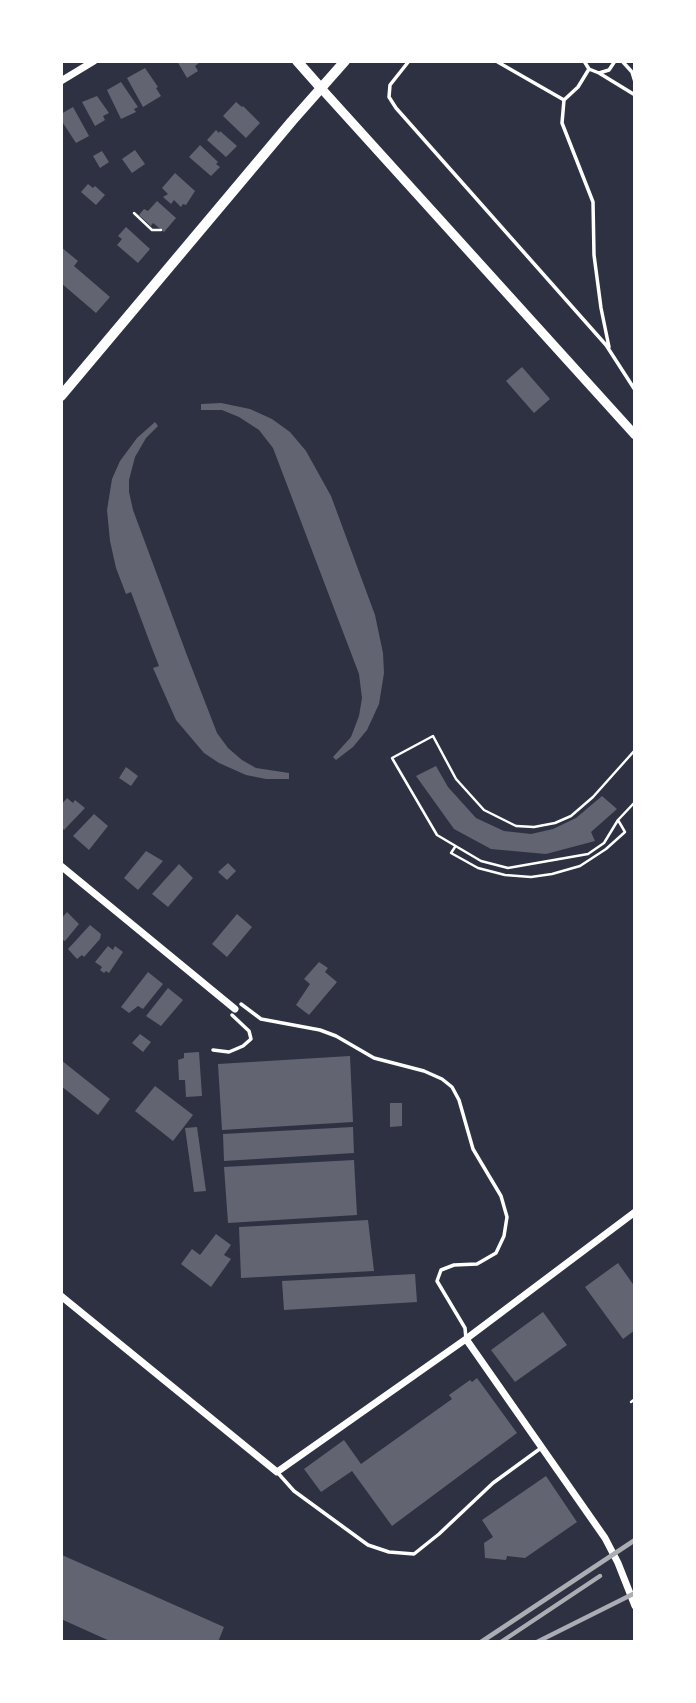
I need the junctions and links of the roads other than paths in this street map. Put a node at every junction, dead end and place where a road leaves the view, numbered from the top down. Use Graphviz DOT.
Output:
graph roads {
  1 [pos="82,61"];
  2 [pos="94,61"];
  3 [pos="298,61"];
  4 [pos="345,61"];
  5 [pos="409,61"];
  6 [pos="496,61"];
  7 [pos="584,61"];
  8 [pos="615,61"];
  9 [pos="622,61"];
  10 [pos="589,69"];
  11 [pos="75,72"];
  12 [pos="599,73"];
  13 [pos="61,81"];
  14 [pos="635,82"];
  15 [pos="320,87"];
  16 [pos="635,95"];
  17 [pos="564,100"];
  18 [pos="610,352"];
  19 [pos="635,390"];
  20 [pos="61,396"];
  21 [pos="635,435"];
  22 [pos="61,866"];
  23 [pos="236,1010"];
  24 [pos="213,1050"];
  25 [pos="635,1212"];
  26 [pos="61,1296"];
  27 [pos="466,1339"];
  28 [pos="541,1448"];
  29 [pos="277,1472"];
  30 [pos="635,1606"];
  1 -- 11 [label="street"];
  2 -- 11 [label="street"];
  3 -- 15 [label="main road"];
  4 -- 15 [label="main road"];
  5 -- 18 [label="lane"];
  6 -- 17 [label="lane"];
  7 -- 10 [label="lane"];
  8 -- 12 [label="lane"];
  9 -- 14 [label="lane"];
  10 -- 12 [label="lane"];
  10 -- 17 [label="lane"];
  11 -- 13 [label="street"];
  12 -- 16 [label="lane"];
  15 -- 20 [label="main road"];
  15 -- 21 [label="street"];
  17 -- 18 [label="lane"];
  18 -- 19 [label="lane"];
  22 -- 23 [label="street"];
  23 -- 24 [label="lane"];
  23 -- 27 [label="lane"];
  25 -- 27 [label="street"];
  26 -- 29 [label="street"];
  27 -- 28 [label="street"];
  27 -- 29 [label="street"];
  28 -- 29 [label="lane"];
  28 -- 30 [label="street"];
}
